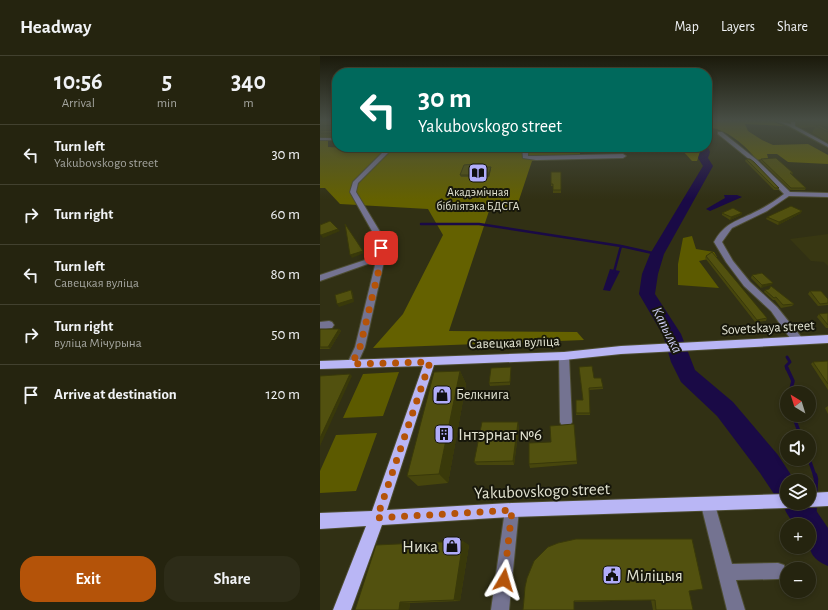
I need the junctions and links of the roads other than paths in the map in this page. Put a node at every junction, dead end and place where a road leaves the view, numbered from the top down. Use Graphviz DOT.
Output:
graph roads {
  1 [pos="739,147"];
  2 [pos="386,152"];
  3 [pos="525,152"];
  4 [pos="623,156"];
  5 [pos="788,194"];
  6 [pos="828,195"];
  7 [pos="381,257"];
  8 [pos="320,278"];
  9 [pos="828,339"];
  10 [pos="798,341"];
  11 [pos="709,345"];
  12 [pos="564,356"];
  13 [pos="430,362"];
  14 [pos="352,364"];
  15 [pos="320,365"];
  16 [pos="566,422"];
  17 [pos="828,499"];
  18 [pos="816,500"];
  19 [pos="780,501"];
  20 [pos="708,505"];
  21 [pos="512,510"];
  22 [pos="377,518"];
  23 [pos="320,521"];
  24 [pos="778,571"];
  25 [pos="726,572"];
  26 [pos="342,610"];
  27 [pos="500,610"];
  28 [pos="736,610"];
  1 -- 5 [label="street"];
  2 -- 7 [label="street"];
  3 -- 4 [label="street"];
  5 -- 6 [label="street"];
  5 -- 10 [label="street"];
  7 -- 8 [label="street"];
  7 -- 14 [label="street"];
  9 -- 10 [label="main road, Sovetskaya street"];
  10 -- 11 [label="main road, Sovetskaya street"];
  11 -- 12 [label="main road, Савецкая вуліца"];
  12 -- 13 [label="main road, Савецкая вуліца"];
  12 -- 16 [label="street"];
  13 -- 14 [label="main road, Савецкая вуліца"];
  13 -- 22 [label="main road"];
  14 -- 15 [label="main road, Савецкая вуліца"];
  17 -- 18 [label="main road"];
  19 -- 20 [label="main road, Yakubovskogo street"];
  20 -- 21 [label="main road, Yakubovskogo street"];
  20 -- 25 [label="street"];
  21 -- 22 [label="main road, Yakubovskogo street"];
  21 -- 27 [label="street"];
  22 -- 23 [label="main road, Yakubovskogo street"];
  22 -- 26 [label="main road"];
  24 -- 25 [label="street"];
  25 -- 28 [label="street"];
}
